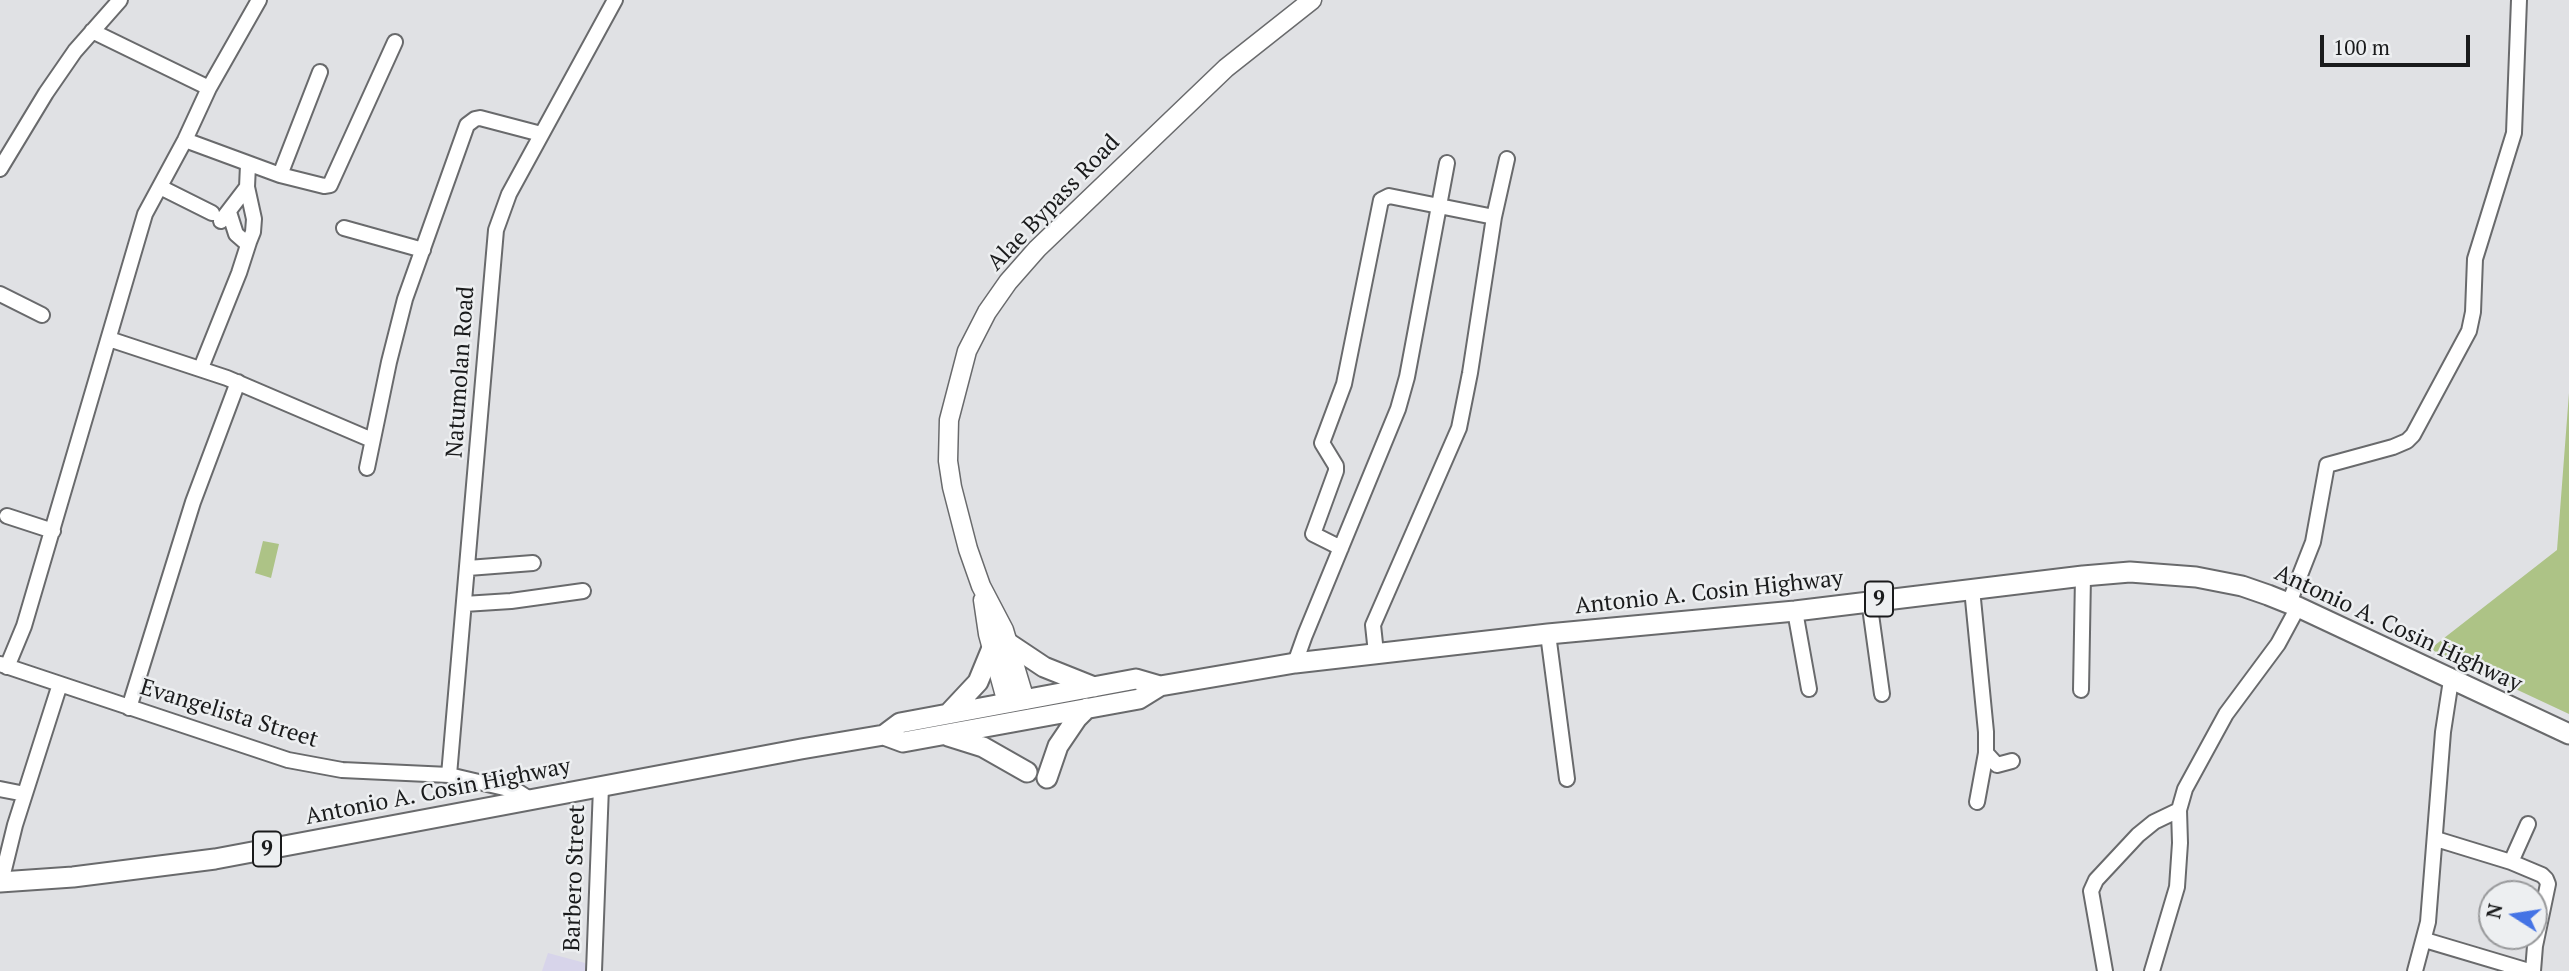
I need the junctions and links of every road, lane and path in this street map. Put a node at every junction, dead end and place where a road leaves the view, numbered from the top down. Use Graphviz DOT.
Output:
graph roads {
  1 [pos="120,0"];
  2 [pos="259,0"];
  3 [pos="615,0"];
  4 [pos="1312,0"];
  5 [pos="2519,0"];
  6 [pos="92,31"];
  7 [pos="395,43"];
  8 [pos="320,72"];
  9 [pos="209,88"];
  10 [pos="541,134"];
  11 [pos="185,140"];
  12 [pos="1507,159"];
  13 [pos="1447,163"];
  14 [pos="248,165"];
  15 [pos="0,169"];
  16 [pos="280,175"];
  17 [pos="160,187"];
  18 [pos="247,187"];
  19 [pos="1438,206"];
  20 [pos="221,215"];
  21 [pos="1494,217"];
  22 [pos="344,228"];
  23 [pos="249,242"];
  24 [pos="423,250"];
  25 [pos="0,294"];
  26 [pos="42,316"];
  27 [pos="110,339"];
  28 [pos="201,368"];
  29 [pos="238,383"];
  30 [pos="372,440"];
  31 [pos="367,468"];
  32 [pos="8,516"];
  33 [pos="53,531"];
  34 [pos="1341,548"];
  35 [pos="533,564"];
  36 [pos="468,568"];
  37 [pos="2083,576"];
  38 [pos="1972,589"];
  39 [pos="583,591"];
  40 [pos="1869,600"];
  41 [pos="464,604"];
  42 [pos="2294,605"];
  43 [pos="1795,611"];
  44 [pos="1548,634"];
  45 [pos="1000,646"];
  46 [pos="1376,653"];
  47 [pos="1295,663"];
  48 [pos="4,666"];
  49 [pos="2451,680"];
  50 [pos="60,684"];
  51 [pos="1160,686"];
  52 [pos="1094,687"];
  53 [pos="1809,689"];
  54 [pos="2081,690"];
  55 [pos="1882,694"];
  56 [pos="129,708"];
  57 [pos="1087,708"];
  58 [pos="1019,711"];
  59 [pos="949,714"];
  60 [pos="943,734"];
  61 [pos="2569,734"];
  62 [pos="884,735"];
  63 [pos="1986,753"];
  64 [pos="2012,761"];
  65 [pos="1027,772"];
  66 [pos="449,775"];
  67 [pos="1048,778"];
  68 [pos="1567,779"];
  69 [pos="601,786"];
  70 [pos="0,789"];
  71 [pos="25,794"];
  72 [pos="531,800"];
  73 [pos="1976,802"];
  74 [pos="2179,810"];
  75 [pos="2528,824"];
  76 [pos="2436,838"];
  77 [pos="2511,862"];
  78 [pos="1,882"];
  79 [pos="2425,940"];
  80 [pos="594,971"];
  81 [pos="2105,971"];
  82 [pos="2151,971"];
  83 [pos="2415,971"];
  84 [pos="2531,971"];
  1 -- 6 [label="street"];
  2 -- 9 [label="street"];
  3 -- 10 [label="street, Natumolan Road"];
  4 -- 45 [label="main road, Alae Bypass Road"];
  5 -- 42 [label="street"];
  6 -- 9 [label="street"];
  6 -- 15 [label="street"];
  7 -- 16 [label="street"];
  8 -- 16 [label="street"];
  9 -- 11 [label="street"];
  10 -- 24 [label="street"];
  10 -- 36 [label="street, Natumolan Road"];
  11 -- 14 [label="street"];
  11 -- 17 [label="street"];
  12 -- 21 [label="street"];
  13 -- 19 [label="street"];
  14 -- 16 [label="street"];
  14 -- 18 [label="street"];
  17 -- 20 [label="street"];
  17 -- 27 [label="street"];
  18 -- 20 [label="street"];
  18 -- 23 [label="street"];
  19 -- 21 [label="street"];
  19 -- 34 [label="street"];
  19 -- 34 [label="street"];
  20 -- 23 [label="street"];
  21 -- 46 [label="street"];
  22 -- 24 [label="street"];
  23 -- 28 [label="street"];
  24 -- 30 [label="street"];
  25 -- 26 [label="street"];
  27 -- 28 [label="street"];
  27 -- 33 [label="street"];
  28 -- 29 [label="street"];
  29 -- 30 [label="street"];
  29 -- 56 [label="street"];
  30 -- 31 [label="street"];
  32 -- 33 [label="street"];
  33 -- 48 [label="street"];
  34 -- 47 [label="street"];
  35 -- 36 [label="street"];
  36 -- 41 [label="street, Natumolan Road"];
  37 -- 38 [label="highway, Antonio A. Cosin Highway / 9"];
  37 -- 42 [label="highway, Antonio A. Cosin Highway / 9"];
  37 -- 54 [label="street"];
  38 -- 40 [label="highway, Antonio A. Cosin Highway / 9"];
  38 -- 63 [label="street"];
  39 -- 41 [label="street"];
  40 -- 43 [label="highway, Antonio A. Cosin Highway / 9"];
  40 -- 55 [label="street"];
  41 -- 66 [label="street, Natumolan Road"];
  42 -- 49 [label="highway, Antonio A. Cosin Highway / 9"];
  42 -- 74 [label="street"];
  43 -- 44 [label="highway, Antonio A. Cosin Highway / 9"];
  43 -- 53 [label="street"];
  44 -- 46 [label="highway, Antonio A. Cosin Highway / 9"];
  44 -- 68 [label="street"];
  45 -- 52 [label="highway"];
  45 -- 58 [label="main road, Alae Bypass Road"];
  45 -- 59 [label="highway"];
  46 -- 47 [label="highway, Antonio A. Cosin Highway / 9"];
  47 -- 51 [label="highway, Antonio A. Cosin Highway / 9"];
  48 -- 50 [label="street, Evangelista Street"];
  49 -- 61 [label="highway, Antonio A. Cosin Highway / 9"];
  49 -- 76 [label="street"];
  50 -- 56 [label="street, Evangelista Street"];
  50 -- 71 [label="street"];
  51 -- 52 [label="highway, Antonio A. Cosin Highway / 9"];
  51 -- 57 [label="highway, Antonio A. Cosin Highway / 9"];
  52 -- 58 [label="highway, Antonio A. Cosin Highway / 9"];
  56 -- 66 [label="street, Evangelista Street"];
  57 -- 58 [label="highway, Antonio A. Cosin Highway / 9"];
  57 -- 67 [label="highway"];
  58 -- 59 [label="highway, Antonio A. Cosin Highway / 9"];
  58 -- 60 [label="highway, Antonio A. Cosin Highway / 9"];
  59 -- 62 [label="highway, Antonio A. Cosin Highway / 9"];
  60 -- 62 [label="highway, Antonio A. Cosin Highway / 9"];
  60 -- 65 [label="highway"];
  62 -- 69 [label="highway, Antonio A. Cosin Highway / 9"];
  63 -- 64 [label="street"];
  63 -- 73 [label="street"];
  66 -- 72 [label="street, Evangelista Street"];
  69 -- 72 [label="highway, Antonio A. Cosin Highway / 9"];
  69 -- 80 [label="street, Barbero Street"];
  70 -- 71 [label="street"];
  71 -- 78 [label="street"];
  72 -- 78 [label="highway, Antonio A. Cosin Highway / 9"];
  74 -- 81 [label="street"];
  74 -- 82 [label="street"];
  75 -- 77 [label="street"];
  76 -- 77 [label="street"];
  76 -- 79 [label="street"];
  77 -- 84 [label="street"];
  79 -- 83 [label="street"];
  79 -- 84 [label="street"];
}
